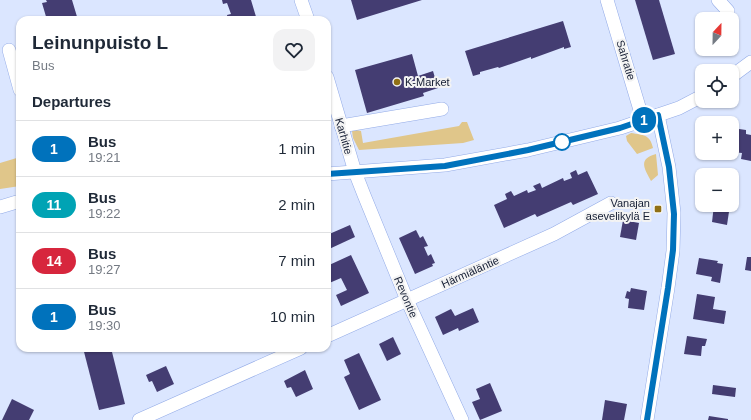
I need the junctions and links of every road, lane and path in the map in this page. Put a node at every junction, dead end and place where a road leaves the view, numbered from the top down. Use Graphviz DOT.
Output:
graph roads {
  1 [pos="301,0"];
  2 [pos="607,0"];
  3 [pos="718,0"];
  4 [pos="728,11"];
  5 [pos="307,16"];
  6 [pos="9,50"];
  7 [pos="751,62"];
  8 [pos="739,71"];
  9 [pos="16,75"];
  10 [pos="331,90"];
  11 [pos="695,100"];
  12 [pos="442,109"];
  13 [pos="658,115"];
  14 [pos="643,120"];
  15 [pos="342,126"];
  16 [pos="355,172"];
  17 [pos="331,174"];
  18 [pos="16,202"];
  19 [pos="611,203"];
  20 [pos="0,207"];
  21 [pos="407,300"];
  22 [pos="331,334"];
  23 [pos="292,352"];
  24 [pos="139,420"];
  25 [pos="462,420"];
  26 [pos="647,420"];
  1 -- 5 [label="street"];
  2 -- 14 [label="street, Sahratie"];
  3 -- 4 [label="street"];
  6 -- 9 [label="street"];
  7 -- 8 [label="street"];
  10 -- 15 [label="street, Karhitie"];
  11 -- 13 [label="street"];
  12 -- 15 [label="street"];
  13 -- 14 [label="street"];
  13 -- 26 [label="street"];
  14 -- 16 [label="street"];
  15 -- 16 [label="street, Karhitie"];
  16 -- 17 [label="street"];
  16 -- 21 [label="street, Revontie"];
  18 -- 20 [label="street"];
  19 -- 21 [label="street, Härmiäläntie"];
  21 -- 22 [label="street, Härmiäläntie"];
  21 -- 25 [label="street, Revontie"];
  23 -- 24 [label="street"];
}
